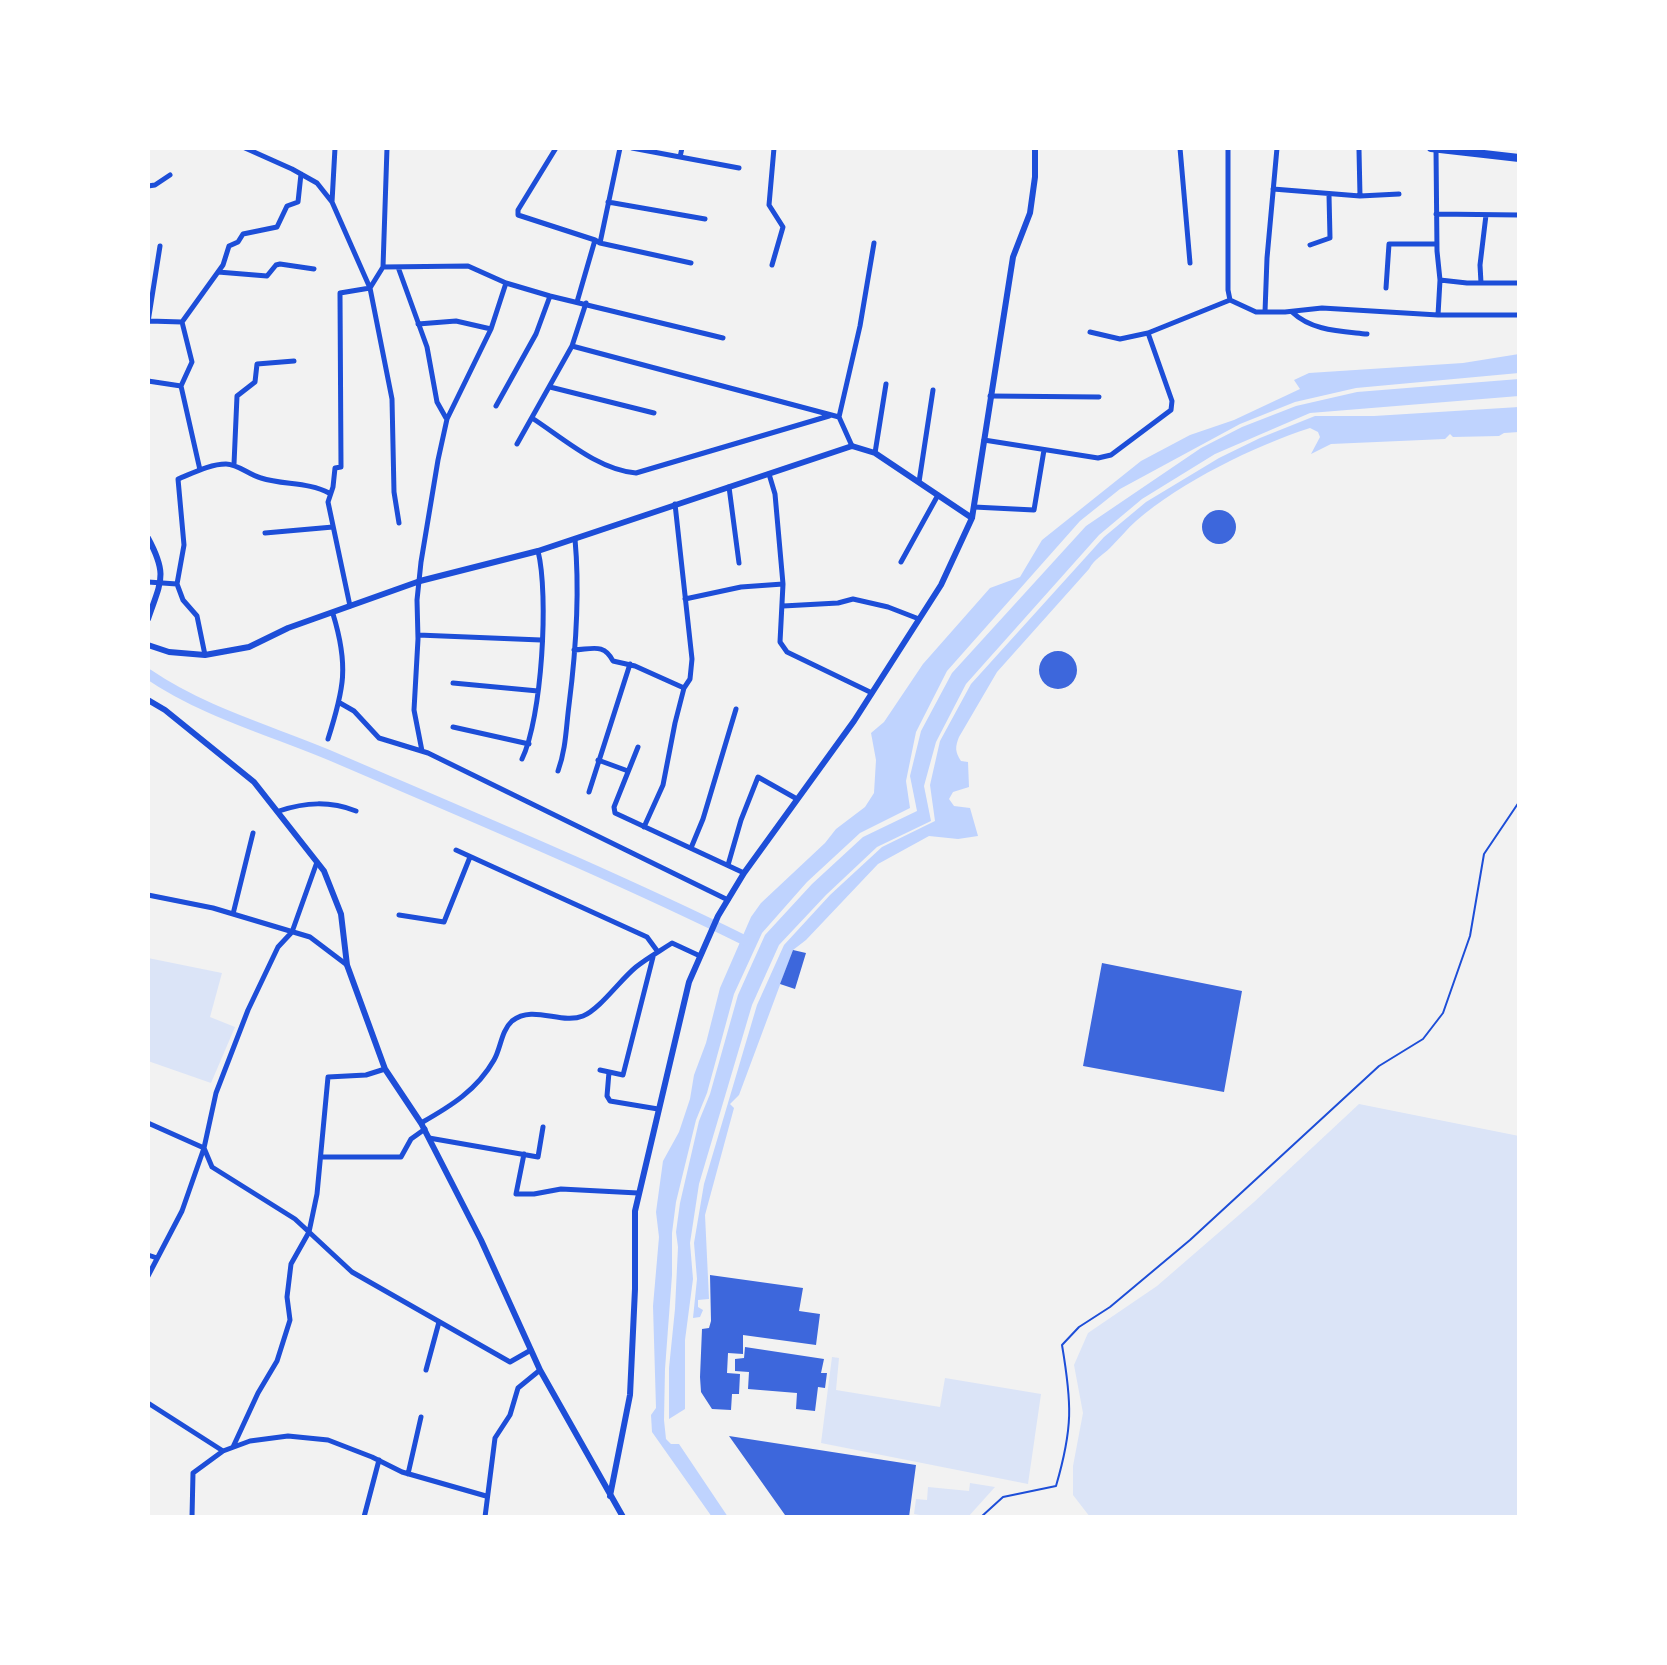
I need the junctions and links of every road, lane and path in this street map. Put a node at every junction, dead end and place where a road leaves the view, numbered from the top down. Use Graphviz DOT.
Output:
graph roads {
  1 [pos="245,148"];
  2 [pos="335,148"];
  3 [pos="387,148"];
  4 [pos="556,148"];
  5 [pos="620,148"];
  6 [pos="632,148"];
  7 [pos="682,148"];
  8 [pos="774,148"];
  9 [pos="1035,148"];
  10 [pos="1180,148"];
  11 [pos="1228,148"];
  12 [pos="1277,148"];
  13 [pos="1434,148"];
  14 [pos="1359,150"];
  15 [pos="680,157"];
  16 [pos="1519,158"];
  17 [pos="739,168"];
  18 [pos="301,174"];
  19 [pos="170,175"];
  20 [pos="148,186"];
  21 [pos="1273,189"];
  22 [pos="1399,194"];
  23 [pos="1329,195"];
  24 [pos="1360,196"];
  25 [pos="332,202"];
  26 [pos="608,202"];
  27 [pos="1436,214"];
  28 [pos="1486,215"];
  29 [pos="1519,215"];
  30 [pos="705,219"];
  31 [pos="598,242"];
  32 [pos="874,243"];
  33 [pos="1437,244"];
  34 [pos="1310,245"];
  35 [pos="160,246"];
  36 [pos="691,263"];
  37 [pos="1190,263"];
  38 [pos="772,265"];
  39 [pos="383,267"];
  40 [pos="398,267"];
  41 [pos="314,269"];
  42 [pos="218,272"];
  43 [pos="1440,280"];
  44 [pos="506,283"];
  45 [pos="1481,283"];
  46 [pos="1519,283"];
  47 [pos="370,288"];
  48 [pos="1386,288"];
  49 [pos="150,294"];
  50 [pos="550,296"];
  51 [pos="1230,300"];
  52 [pos="577,302"];
  53 [pos="586,303"];
  54 [pos="1291,311"];
  55 [pos="1265,312"];
  56 [pos="1438,315"];
  57 [pos="1519,315"];
  58 [pos="148,322"];
  59 [pos="182,322"];
  60 [pos="418,324"];
  61 [pos="491,329"];
  62 [pos="1090,332"];
  63 [pos="1148,333"];
  64 [pos="1367,334"];
  65 [pos="723,338"];
  66 [pos="572,346"];
  67 [pos="294,361"];
  68 [pos="148,381"];
  69 [pos="886,384"];
  70 [pos="181,386"];
  71 [pos="550,387"];
  72 [pos="933,390"];
  73 [pos="990,396"];
  74 [pos="1099,397"];
  75 [pos="496,406"];
  76 [pos="654,413"];
  77 [pos="829,416"];
  78 [pos="839,417"];
  79 [pos="532,418"];
  80 [pos="447,419"];
  81 [pos="984,440"];
  82 [pos="517,444"];
  83 [pos="852,446"];
  84 [pos="1044,450"];
  85 [pos="875,453"];
  86 [pos="234,464"];
  87 [pos="200,470"];
  88 [pos="769,474"];
  89 [pos="919,482"];
  90 [pos="729,487"];
  91 [pos="329,493"];
  92 [pos="938,495"];
  93 [pos="675,504"];
  94 [pos="974,507"];
  95 [pos="972,518"];
  96 [pos="399,523"];
  97 [pos="333,527"];
  98 [pos="265,533"];
  99 [pos="148,538"];
  100 [pos="575,539"];
  101 [pos="538,551"];
  102 [pos="901,562"];
  103 [pos="739,563"];
  104 [pos="161,581"];
  105 [pos="420,581"];
  106 [pos="148,582"];
  107 [pos="177,584"];
  108 [pos="783,584"];
  109 [pos="685,599"];
  110 [pos="350,606"];
  111 [pos="783,606"];
  112 [pos="333,614"];
  113 [pos="148,619"];
  114 [pos="919,619"];
  115 [pos="418,635"];
  116 [pos="541,640"];
  117 [pos="148,645"];
  118 [pos="574,650"];
  119 [pos="205,655"];
  120 [pos="630,664"];
  121 [pos="453,683"];
  122 [pos="684,688"];
  123 [pos="538,691"];
  124 [pos="872,693"];
  125 [pos="148,700"];
  126 [pos="340,703"];
  127 [pos="736,709"];
  128 [pos="453,727"];
  129 [pos="328,739"];
  130 [pos="529,744"];
  131 [pos="638,747"];
  132 [pos="422,751"];
  133 [pos="522,759"];
  134 [pos="598,760"];
  135 [pos="558,771"];
  136 [pos="628,771"];
  137 [pos="589,792"];
  138 [pos="797,799"];
  139 [pos="1519,802"];
  140 [pos="279,811"];
  141 [pos="356,811"];
  142 [pos="644,827"];
  143 [pos="253,833"];
  144 [pos="691,848"];
  145 [pos="456,850"];
  146 [pos="470,857"];
  147 [pos="317,862"];
  148 [pos="728,865"];
  149 [pos="744,873"];
  150 [pos="148,895"];
  151 [pos="728,900"];
  152 [pos="233,914"];
  153 [pos="399,915"];
  154 [pos="292,932"];
  155 [pos="702,953"];
  156 [pos="656,954"];
  157 [pos="347,965"];
  158 [pos="385,1069"];
  159 [pos="600,1070"];
  160 [pos="609,1072"];
  161 [pos="658,1109"];
  162 [pos="148,1123"];
  163 [pos="423,1126"];
  164 [pos="543,1127"];
  165 [pos="429,1138"];
  166 [pos="204,1148"];
  167 [pos="524,1154"];
  168 [pos="321,1157"];
  169 [pos="638,1193"];
  170 [pos="309,1232"];
  171 [pos="148,1255"];
  172 [pos="157,1258"];
  173 [pos="148,1276"];
  174 [pos="439,1322"];
  175 [pos="531,1350"];
  176 [pos="426,1370"];
  177 [pos="540,1370"];
  178 [pos="148,1403"];
  179 [pos="421,1417"];
  180 [pos="233,1447"];
  181 [pos="223,1451"];
  182 [pos="379,1460"];
  183 [pos="408,1474"];
  184 [pos="486,1496"];
  185 [pos="610,1496"];
  186 [pos="192,1517"];
  187 [pos="364,1517"];
  188 [pos="485,1517"];
  189 [pos="623,1517"];
  190 [pos="981,1517"];
  1 -- 18 [label="street"];
  2 -- 25 [label="street"];
  3 -- 39 [label="street"];
  4 -- 31 [label="street"];
  5 -- 26 [label="street"];
  6 -- 15 [label="street"];
  7 -- 15 [label="street"];
  8 -- 38 [label="street"];
  9 -- 73 [label="street"];
  10 -- 37 [label="street"];
  11 -- 51 [label="street"];
  12 -- 21 [label="street"];
  13 -- 16 [label="main road"];
  13 -- 27 [label="street"];
  14 -- 24 [label="street"];
  15 -- 17 [label="street"];
  18 -- 25 [label="street"];
  18 -- 42 [label="street"];
  19 -- 20 [label="street"];
  21 -- 23 [label="street"];
  21 -- 55 [label="street"];
  22 -- 24 [label="street"];
  23 -- 24 [label="street"];
  23 -- 34 [label="street"];
  25 -- 47 [label="street"];
  26 -- 30 [label="street"];
  26 -- 31 [label="street"];
  27 -- 28 [label="street"];
  27 -- 33 [label="street"];
  28 -- 29 [label="street"];
  28 -- 45 [label="street"];
  31 -- 36 [label="street"];
  31 -- 52 [label="street"];
  32 -- 78 [label="street"];
  33 -- 43 [label="street"];
  33 -- 48 [label="street"];
  35 -- 49 [label="street"];
  39 -- 40 [label="street"];
  39 -- 47 [label="street"];
  40 -- 44 [label="street"];
  40 -- 60 [label="street"];
  41 -- 42 [label="street"];
  42 -- 59 [label="street"];
  43 -- 45 [label="street"];
  43 -- 56 [label="street"];
  44 -- 50 [label="street"];
  44 -- 61 [label="street"];
  45 -- 46 [label="street"];
  47 -- 91 [label="street"];
  47 -- 96 [label="street"];
  49 -- 58 [label="street"];
  50 -- 52 [label="street"];
  50 -- 75 [label="street"];
  51 -- 55 [label="street"];
  51 -- 63 [label="street"];
  52 -- 53 [label="street"];
  53 -- 65 [label="street"];
  53 -- 66 [label="street"];
  54 -- 55 [label="street"];
  54 -- 56 [label="street"];
  54 -- 64 [label="street"];
  56 -- 57 [label="street"];
  58 -- 59 [label="street"];
  59 -- 70 [label="street"];
  60 -- 61 [label="street"];
  60 -- 80 [label="street"];
  61 -- 80 [label="street"];
  62 -- 63 [label="street"];
  63 -- 84 [label="street"];
  66 -- 71 [label="street"];
  66 -- 77 [label="street"];
  67 -- 86 [label="street"];
  68 -- 70 [label="street"];
  69 -- 85 [label="street"];
  70 -- 87 [label="street"];
  71 -- 76 [label="street"];
  71 -- 79 [label="street"];
  72 -- 89 [label="street"];
  73 -- 74 [label="street"];
  73 -- 81 [label="street"];
  77 -- 78 [label="street"];
  77 -- 79 [label="street"];
  78 -- 83 [label="street"];
  79 -- 82 [label="street"];
  80 -- 105 [label="street"];
  81 -- 84 [label="street"];
  81 -- 94 [label="street"];
  83 -- 85 [label="street"];
  83 -- 88 [label="street"];
  84 -- 94 [label="street"];
  85 -- 89 [label="street"];
  86 -- 87 [label="street"];
  86 -- 91 [label="street"];
  87 -- 107 [label="street"];
  88 -- 90 [label="street"];
  88 -- 108 [label="street"];
  89 -- 92 [label="street"];
  90 -- 93 [label="street"];
  90 -- 103 [label="street"];
  91 -- 97 [label="street"];
  92 -- 95 [label="street"];
  92 -- 102 [label="street"];
  93 -- 100 [label="street"];
  93 -- 109 [label="street"];
  94 -- 95 [label="street"];
  95 -- 114 [label="street"];
  97 -- 98 [label="street"];
  97 -- 110 [label="street"];
  99 -- 104 [label="street"];
  100 -- 101 [label="street"];
  100 -- 118 [label="street"];
  101 -- 105 [label="street"];
  101 -- 116 [label="street"];
  104 -- 106 [label="street"];
  104 -- 107 [label="street"];
  104 -- 113 [label="street"];
  105 -- 110 [label="street"];
  105 -- 115 [label="street"];
  107 -- 119 [label="street"];
  108 -- 109 [label="street"];
  108 -- 111 [label="street"];
  109 -- 122 [label="street"];
  110 -- 112 [label="street"];
  111 -- 114 [label="street"];
  111 -- 124 [label="street"];
  112 -- 119 [label="street"];
  112 -- 126 [label="street"];
  114 -- 124 [label="street"];
  115 -- 116 [label="street"];
  115 -- 132 [label="street"];
  116 -- 123 [label="street"];
  117 -- 119 [label="street"];
  118 -- 120 [label="street"];
  118 -- 135 [label="street"];
  120 -- 122 [label="street"];
  120 -- 134 [label="street"];
  121 -- 123 [label="street"];
  122 -- 142 [label="street"];
  123 -- 130 [label="street"];
  124 -- 138 [label="street"];
  125 -- 140 [label="street"];
  126 -- 129 [label="street"];
  126 -- 132 [label="street"];
  127 -- 144 [label="street"];
  128 -- 130 [label="street"];
  130 -- 133 [label="street"];
  131 -- 136 [label="street"];
  132 -- 151 [label="street"];
  134 -- 136 [label="street"];
  134 -- 137 [label="street"];
  136 -- 142 [label="street"];
  138 -- 148 [label="street"];
  138 -- 149 [label="street"];
  139 -- 190 [label="lane"];
  140 -- 141 [label="street"];
  140 -- 147 [label="street"];
  142 -- 144 [label="street"];
  143 -- 152 [label="street"];
  144 -- 148 [label="street"];
  145 -- 146 [label="street"];
  146 -- 153 [label="street"];
  146 -- 156 [label="street"];
  147 -- 154 [label="street"];
  147 -- 157 [label="street"];
  148 -- 149 [label="street"];
  149 -- 151 [label="street"];
  150 -- 152 [label="street"];
  151 -- 155 [label="street"];
  152 -- 154 [label="street"];
  154 -- 157 [label="street"];
  154 -- 166 [label="street"];
  155 -- 156 [label="street"];
  155 -- 161 [label="street"];
  156 -- 160 [label="street"];
  156 -- 163 [label="street"];
  157 -- 158 [label="street"];
  158 -- 163 [label="street"];
  158 -- 168 [label="street"];
  159 -- 160 [label="street"];
  160 -- 161 [label="street"];
  161 -- 169 [label="street"];
  162 -- 166 [label="street"];
  163 -- 165 [label="street"];
  163 -- 168 [label="street"];
  164 -- 167 [label="street"];
  165 -- 167 [label="street"];
  165 -- 175 [label="street"];
  166 -- 170 [label="street"];
  166 -- 172 [label="street"];
  167 -- 169 [label="street"];
  168 -- 170 [label="street"];
  169 -- 185 [label="street"];
  170 -- 174 [label="street"];
  170 -- 180 [label="street"];
  171 -- 172 [label="street"];
  172 -- 173 [label="street"];
  174 -- 175 [label="street"];
  174 -- 176 [label="street"];
  175 -- 177 [label="street"];
  177 -- 184 [label="street"];
  177 -- 185 [label="street"];
  178 -- 181 [label="street"];
  179 -- 183 [label="street"];
  180 -- 181 [label="street"];
  180 -- 182 [label="street"];
  181 -- 186 [label="street"];
  182 -- 183 [label="street"];
  182 -- 187 [label="street"];
  183 -- 184 [label="street"];
  184 -- 188 [label="street"];
  185 -- 189 [label="street"];
}
